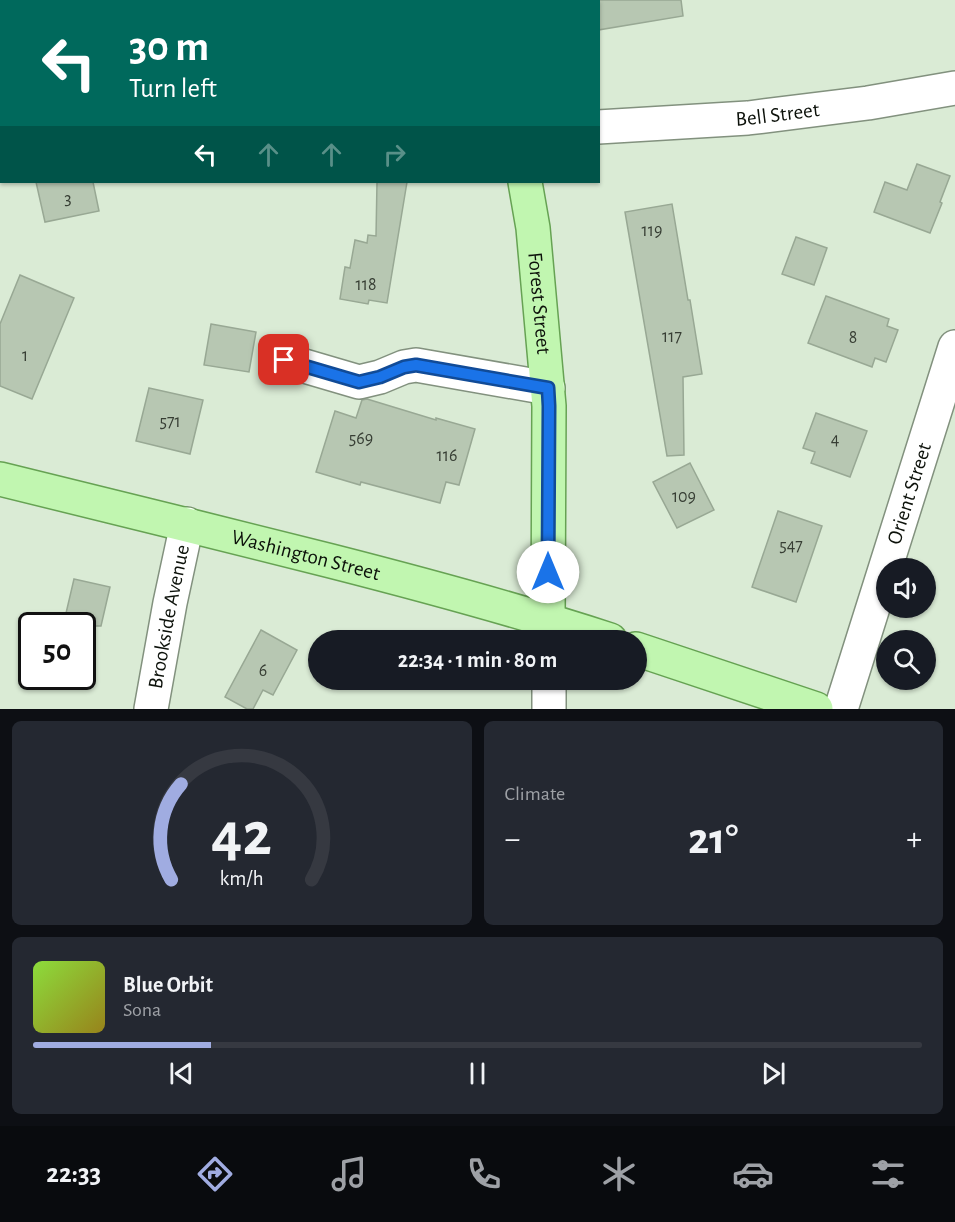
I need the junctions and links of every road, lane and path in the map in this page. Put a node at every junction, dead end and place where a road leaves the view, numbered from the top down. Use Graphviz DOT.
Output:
graph roads {
  1 [pos="955,88"];
  2 [pos="600,127"];
  3 [pos="525,183"];
  4 [pos="955,347"];
  5 [pos="284,360"];
  6 [pos="548,388"];
  7 [pos="0,479"];
  8 [pos="187,524"];
  9 [pos="548,630"];
  10 [pos="647,653"];
  11 [pos="549,690"];
  12 [pos="151,709"];
  13 [pos="549,709"];
  14 [pos="816,709"];
  15 [pos="841,709"];
  1 -- 2 [label="street, Bell Street"];
  3 -- 6 [label="main road, Forest Street"];
  4 -- 15 [label="street, Orient Street"];
  5 -- 6 [label="street"];
  6 -- 9 [label="main road, Forest Street"];
  7 -- 8 [label="main road, Washington Street"];
  8 -- 9 [label="main road, Washington Street"];
  8 -- 12 [label="street, Brookside Avenue"];
  10 -- 14 [label="main road"];
  11 -- 13 [label="street"];
}
